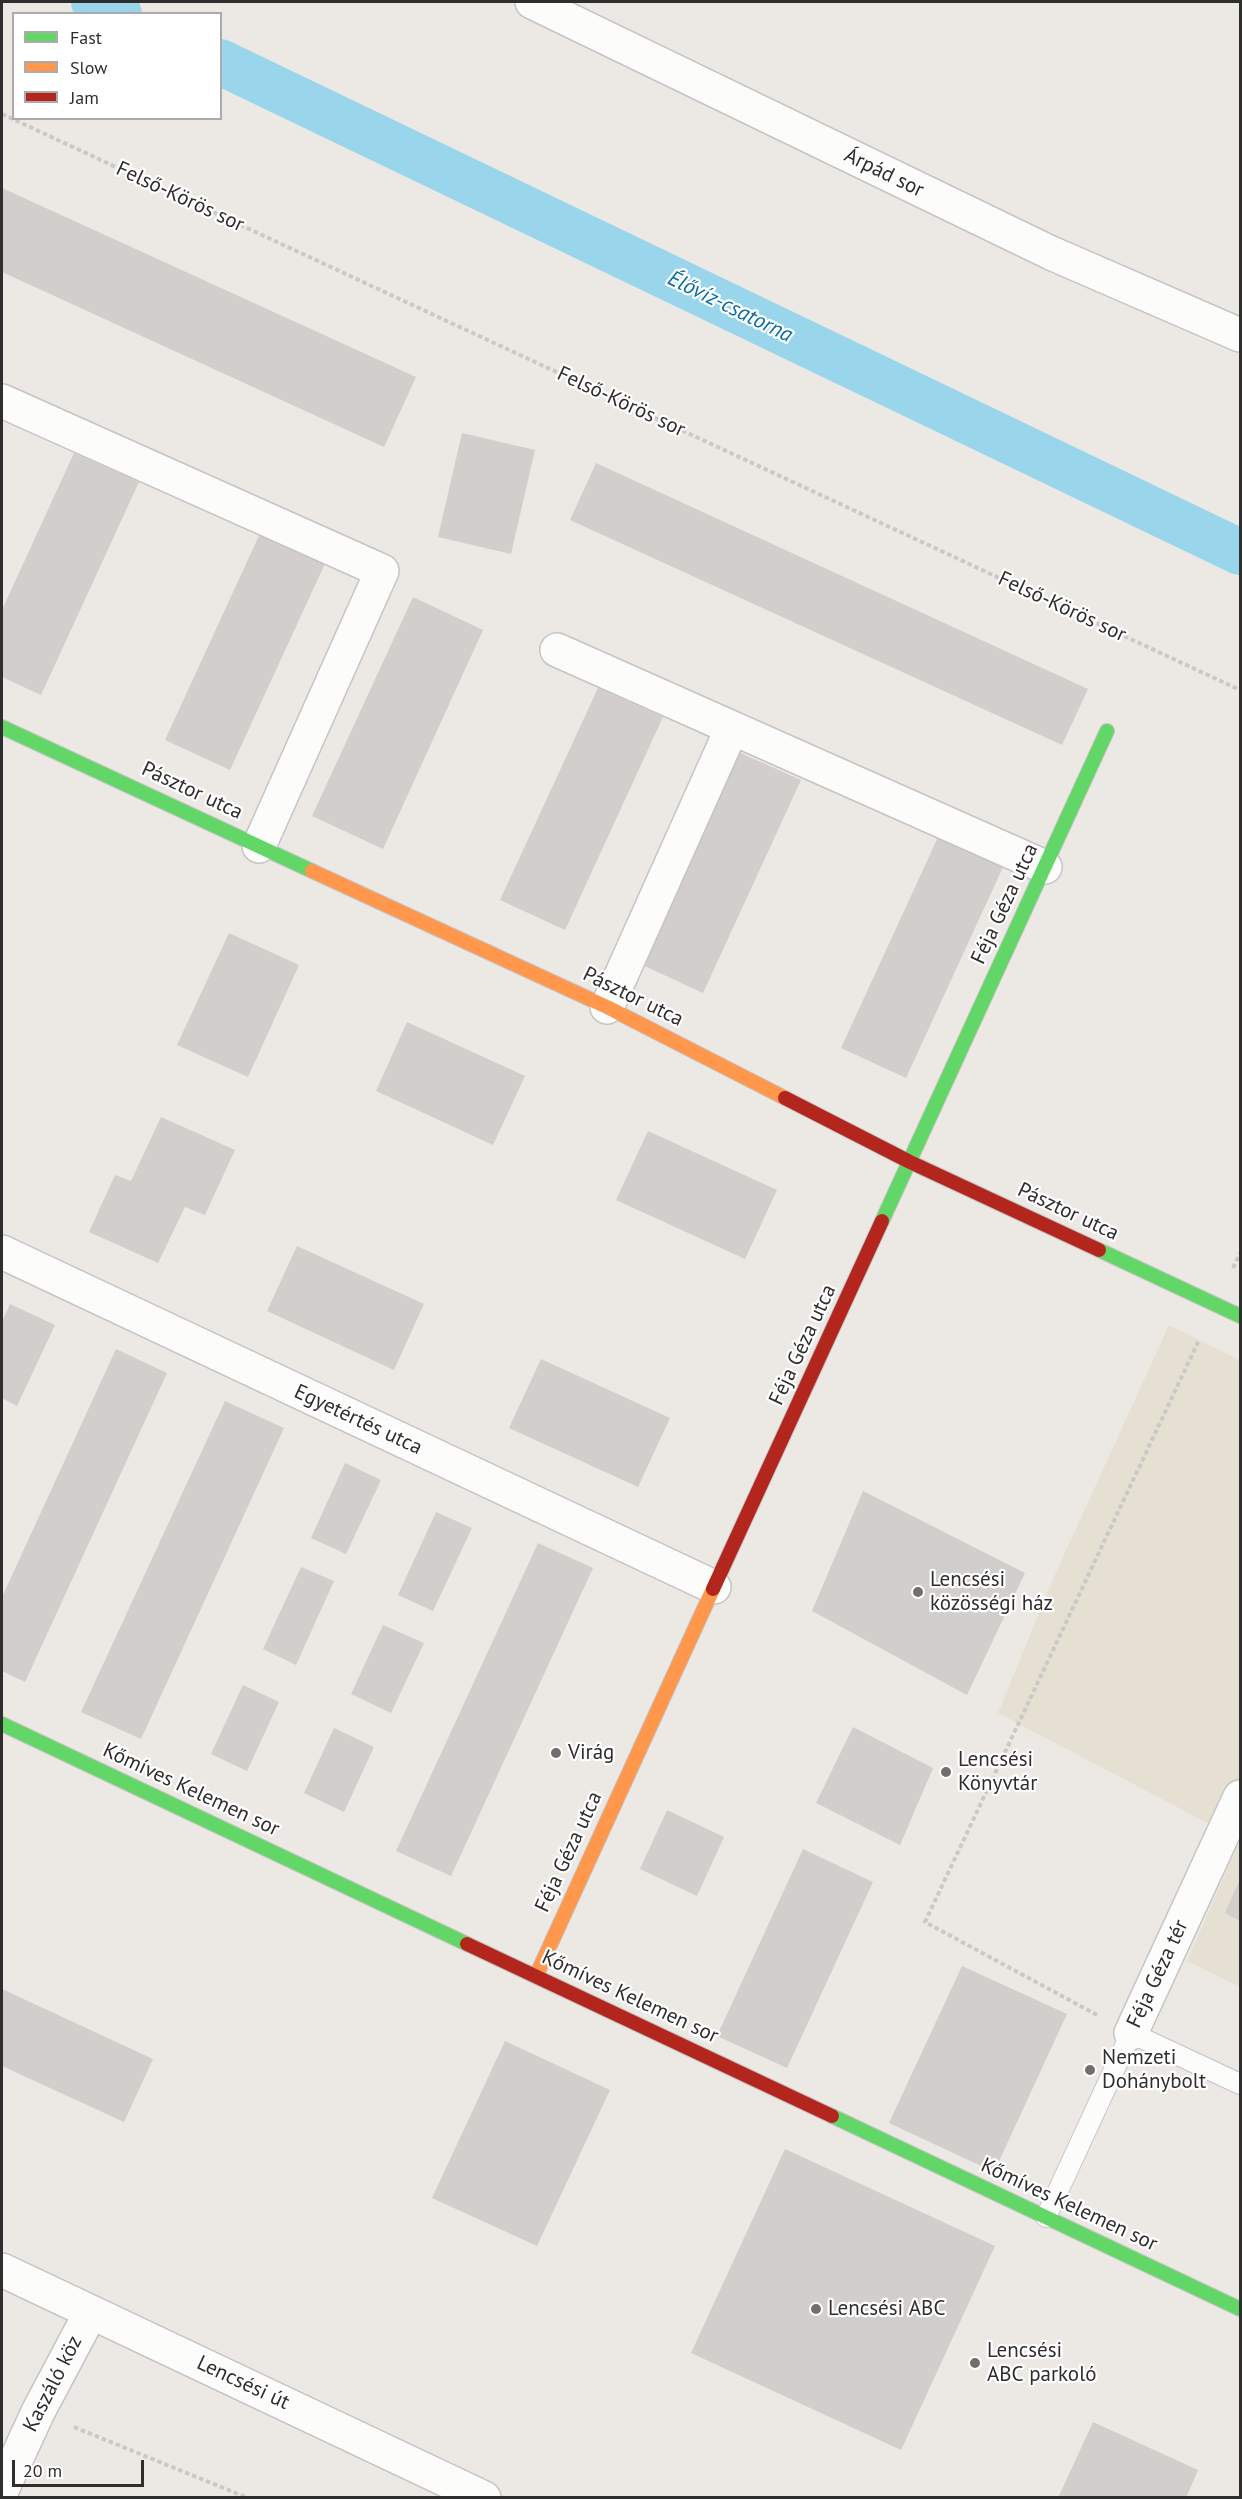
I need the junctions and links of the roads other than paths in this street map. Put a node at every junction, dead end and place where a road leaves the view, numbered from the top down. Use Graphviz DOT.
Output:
graph roads {
  1 [pos="532,2"];
  2 [pos="1240,335"];
  3 [pos="2,401"];
  4 [pos="557,650"];
  5 [pos="2,726"];
  6 [pos="732,728"];
  7 [pos="1107,731"];
  8 [pos="259,846"];
  9 [pos="1045,867"];
  10 [pos="607,1007"];
  11 [pos="910,1162"];
  12 [pos="2,1252"];
  13 [pos="1240,1316"];
  14 [pos="714,1587"];
  15 [pos="2,1724"];
  16 [pos="1240,1797"];
  17 [pos="536,1976"];
  18 [pos="1131,2033"];
  19 [pos="1240,2084"];
  20 [pos="1046,2217"];
  21 [pos="2,2270"];
  22 [pos="1240,2309"];
  23 [pos="91,2312"];
  24 [pos="2,2490"];
  25 [pos="484,2498"];
  1 -- 2 [label="street, Árpád sor"];
  3 -- 8 [label="street"];
  4 -- 6 [label="street"];
  5 -- 8 [label="street, Pásztor utca"];
  6 -- 9 [label="street"];
  6 -- 10 [label="street"];
  7 -- 9 [label="street, Féja Géza utca"];
  8 -- 10 [label="street, Pásztor utca"];
  9 -- 11 [label="street, Féja Géza utca"];
  10 -- 11 [label="street, Pásztor utca"];
  11 -- 13 [label="street, Pásztor utca"];
  11 -- 14 [label="street, Féja Géza utca"];
  12 -- 14 [label="street, Egyetértés utca"];
  14 -- 17 [label="street, Féja Géza utca"];
  15 -- 17 [label="street, Kőmíves Kelemen sor"];
  16 -- 18 [label="street, Féja Géza tér"];
  17 -- 20 [label="street, Kőmíves Kelemen sor"];
  18 -- 19 [label="lane"];
  18 -- 20 [label="lane, Féja Géza tér"];
  20 -- 22 [label="street, Kőmíves Kelemen sor"];
  21 -- 23 [label="street, Lencsési út"];
  23 -- 24 [label="street, Kaszáló köz"];
  23 -- 25 [label="street, Lencsési út"];
}
